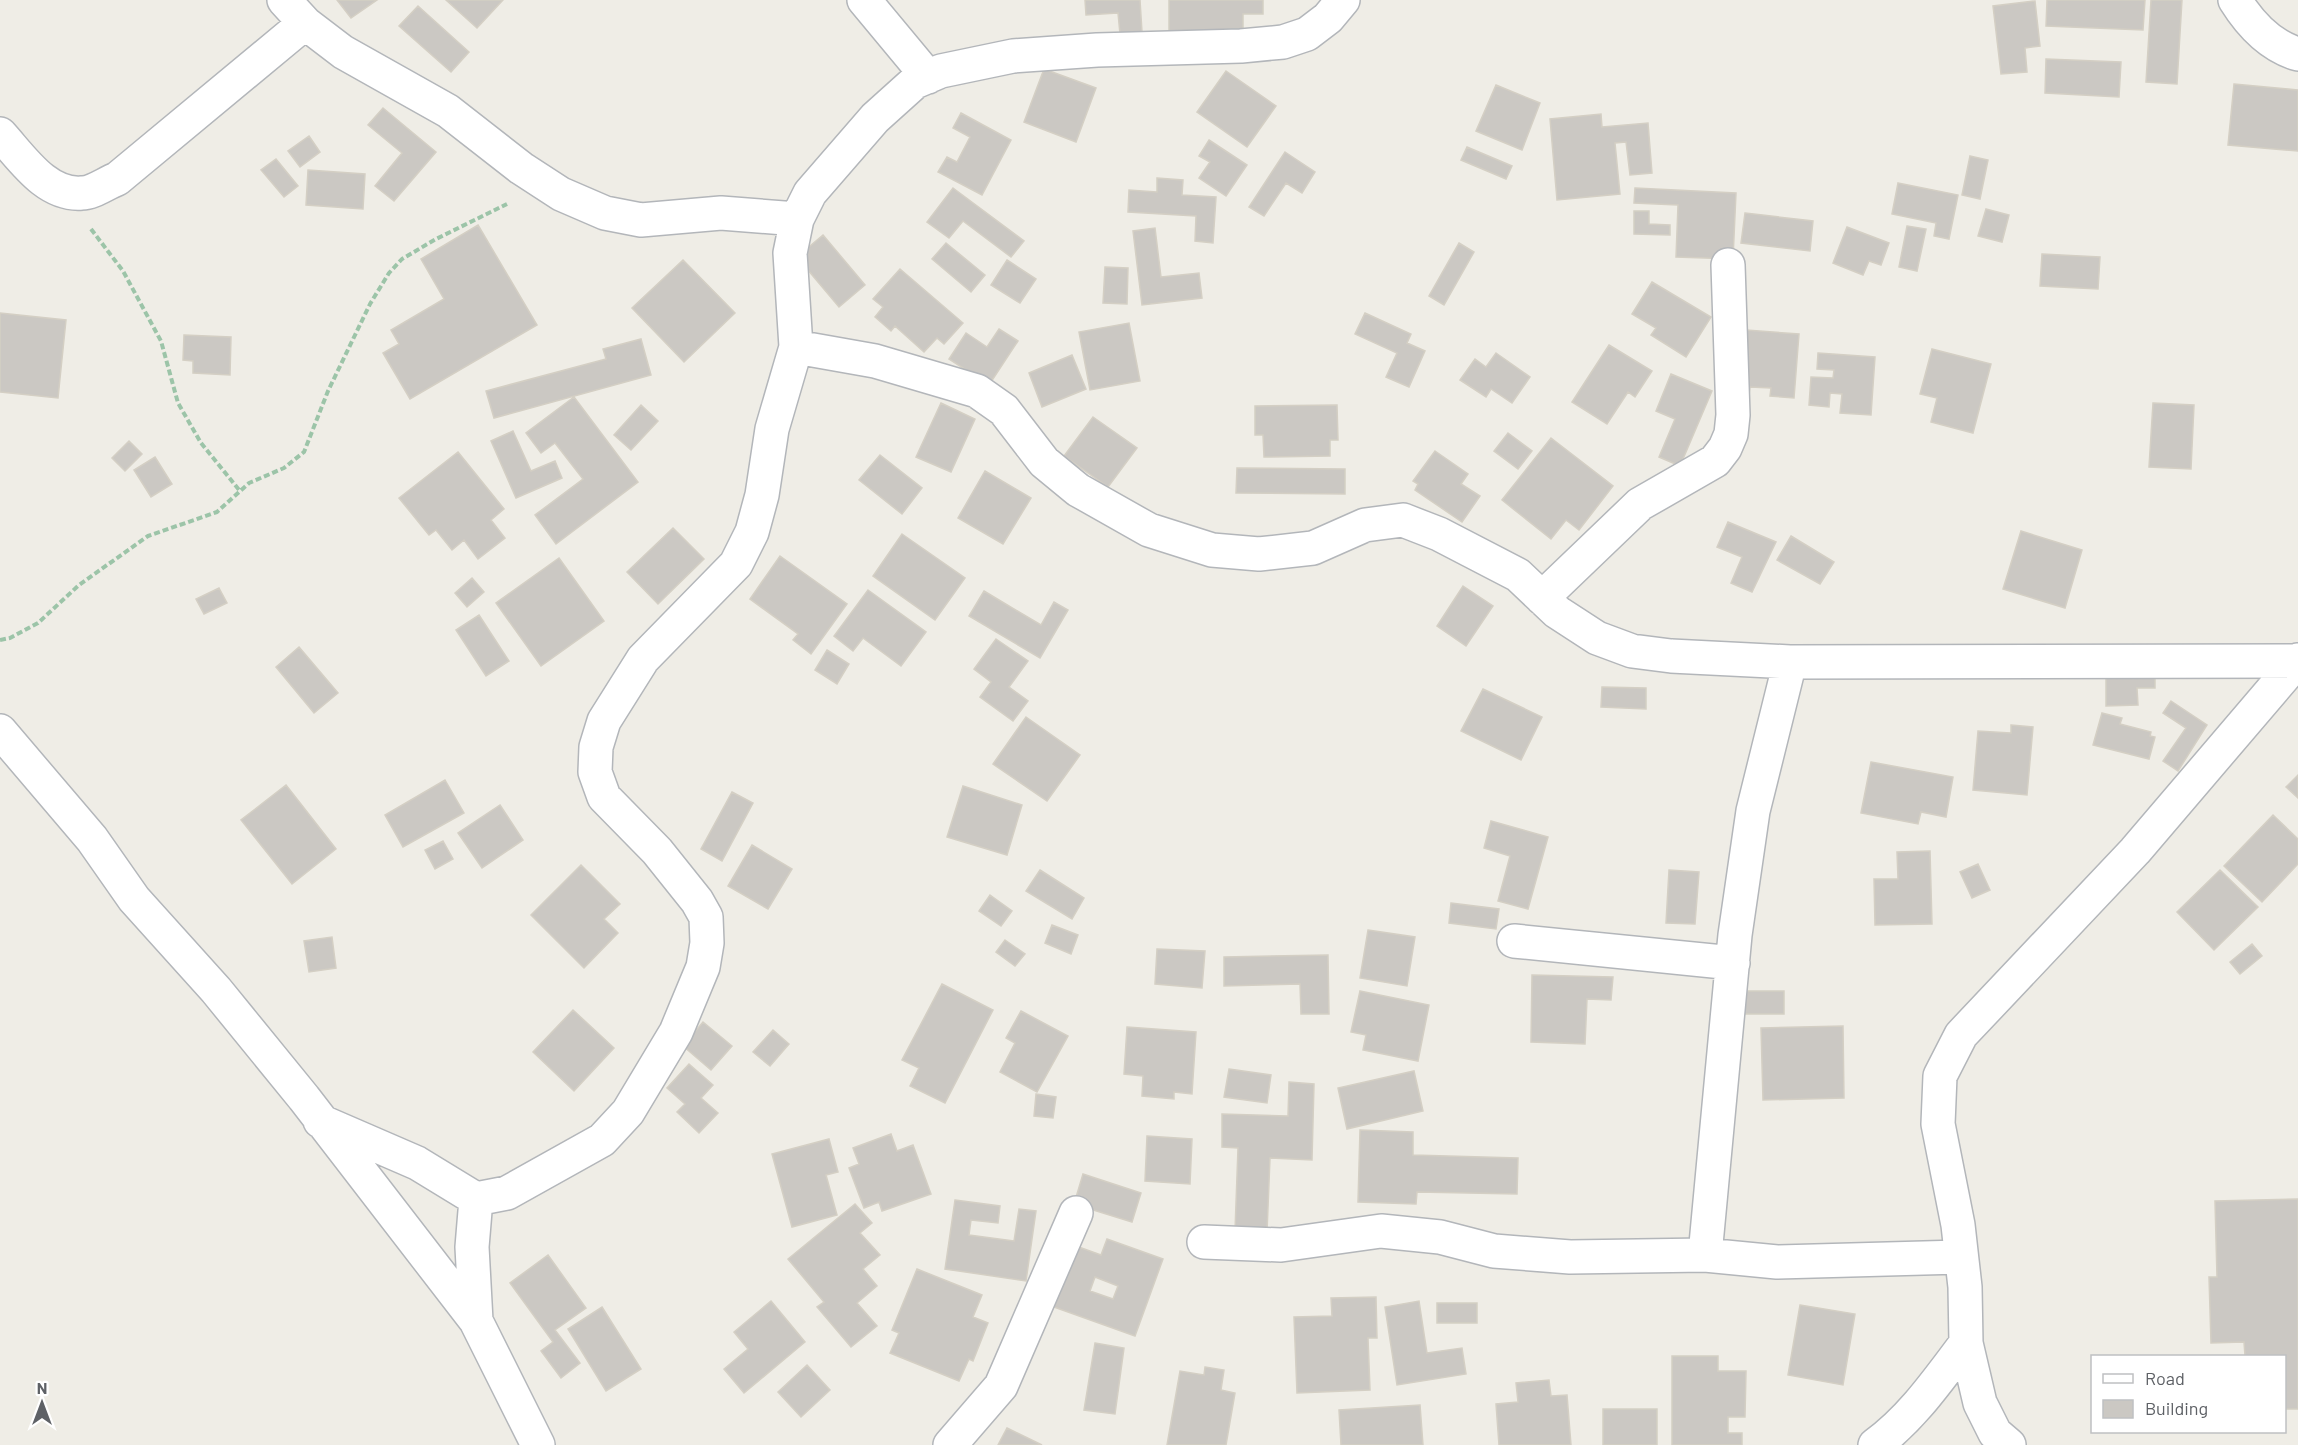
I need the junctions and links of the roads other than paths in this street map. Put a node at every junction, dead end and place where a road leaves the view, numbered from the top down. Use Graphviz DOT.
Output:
graph roads {
  1 [pos="864,0"];
  2 [pos="1343,0"];
  3 [pos="2235,0"];
  4 [pos="294,12"];
  5 [pos="2298,54"];
  6 [pos="928,77"];
  7 [pos="0,134"];
  8 [pos="796,219"];
  9 [pos="1728,265"];
  10 [pos="796,347"];
  11 [pos="1542,598"];
  12 [pos="2298,660"];
  13 [pos="1790,662"];
  14 [pos="0,731"];
  15 [pos="1514,940"];
  16 [pos="1733,963"];
  17 [pos="320,1121"];
  18 [pos="476,1199"];
  19 [pos="1076,1214"];
  20 [pos="1204,1242"];
  21 [pos="1705,1256"];
  22 [pos="1960,1257"];
  23 [pos="476,1321"];
  24 [pos="1966,1343"];
  25 [pos="538,1445"];
  26 [pos="950,1445"];
  27 [pos="1875,1445"];
  28 [pos="2009,1445"];
  1 -- 6 [label="street"];
  2 -- 6 [label="street"];
  3 -- 5 [label="street"];
  4 -- 7 [label="street"];
  4 -- 8 [label="street"];
  6 -- 8 [label="street"];
  8 -- 10 [label="street"];
  9 -- 11 [label="street"];
  10 -- 11 [label="street"];
  10 -- 18 [label="street"];
  11 -- 13 [label="street"];
  12 -- 13 [label="street"];
  12 -- 22 [label="street"];
  13 -- 16 [label="street"];
  14 -- 17 [label="street"];
  15 -- 16 [label="street"];
  16 -- 21 [label="street"];
  17 -- 18 [label="street"];
  17 -- 23 [label="street"];
  18 -- 23 [label="street"];
  19 -- 26 [label="street"];
  20 -- 21 [label="street"];
  21 -- 22 [label="street"];
  22 -- 24 [label="street"];
  23 -- 25 [label="street"];
  24 -- 27 [label="street"];
  24 -- 28 [label="street"];
}
